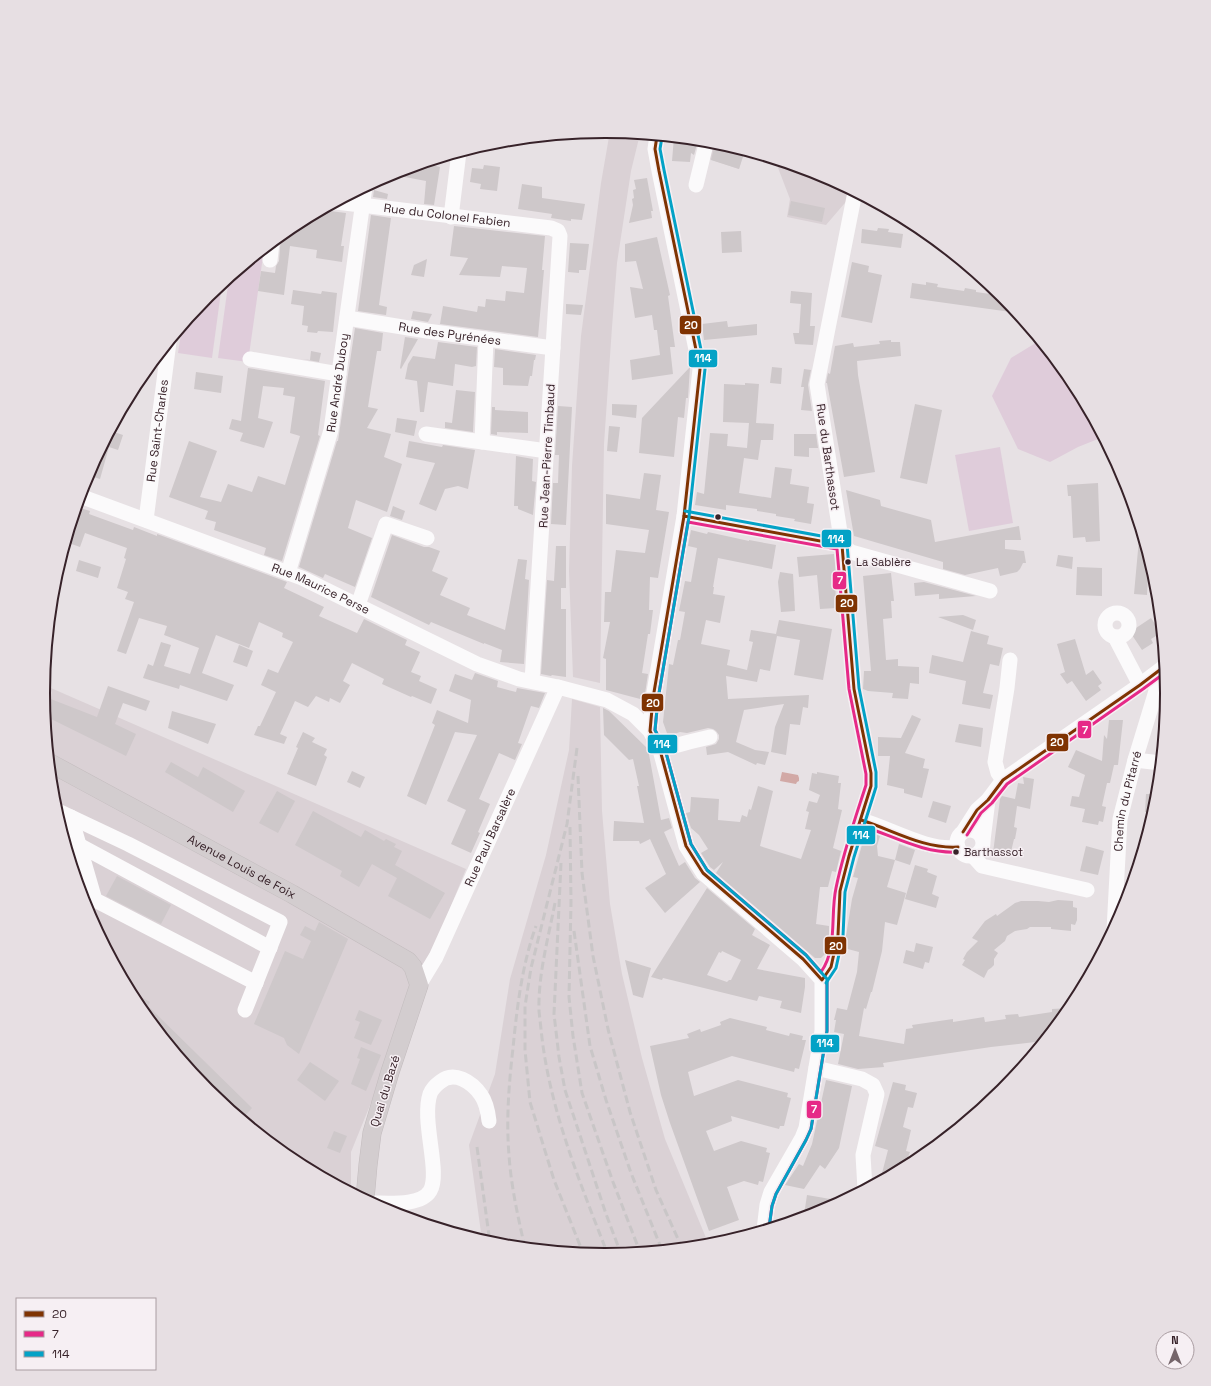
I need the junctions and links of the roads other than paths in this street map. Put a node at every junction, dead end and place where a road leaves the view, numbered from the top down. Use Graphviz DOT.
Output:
graph roads {
  1 [pos="656,140"];
  2 [pos="705,147"];
  3 [pos="458,157"];
  4 [pos="696,185"];
  5 [pos="364,193"];
  6 [pos="855,197"];
  7 [pos="344,203"];
  8 [pos="362,206"];
  9 [pos="451,217"];
  10 [pos="558,231"];
  11 [pos="271,249"];
  12 [pos="270,260"];
  13 [pos="347,318"];
  14 [pos="486,339"];
  15 [pos="553,348"];
  16 [pos="168,352"];
  17 [pos="250,359"];
  18 [pos="339,374"];
  19 [pos="426,434"];
  20 [pos="482,442"];
  21 [pos="547,451"];
  22 [pos="85,498"];
  23 [pos="684,516"];
  24 [pos="146,520"];
  25 [pos="427,538"];
  26 [pos="842,545"];
  27 [pos="288,574"];
  28 [pos="990,592"];
  29 [pos="358,605"];
  30 [pos="1114,637"];
  31 [pos="1010,660"];
  32 [pos="1160,669"];
  33 [pos="1146,680"];
  34 [pos="532,681"];
  35 [pos="558,687"];
  36 [pos="650,731"];
  37 [pos="710,737"];
  38 [pos="660,750"];
  39 [pos="1135,760"];
  40 [pos="1156,762"];
  41 [pos="55,766"];
  42 [pos="1003,780"];
  43 [pos="988,800"];
  44 [pos="64,814"];
  45 [pos="71,817"];
  46 [pos="861,820"];
  47 [pos="963,832"];
  48 [pos="983,840"];
  49 [pos="79,845"];
  50 [pos="958,847"];
  51 [pos="973,856"];
  52 [pos="1087,890"];
  53 [pos="1115,915"];
  54 [pos="270,948"];
  55 [pos="822,980"];
  56 [pos="256,983"];
  57 [pos="419,985"];
  58 [pos="245,1010"];
  59 [pos="816,1068"];
  60 [pos="489,1121"];
  61 [pos="865,1184"];
  62 [pos="365,1193"];
  63 [pos="386,1203"];
  64 [pos="765,1225"];
  1 -- 23 [label="street"];
  2 -- 4 [label="street"];
  3 -- 9 [label="street"];
  5 -- 8 [label="street, Rue André Duboy"];
  6 -- 26 [label="street, Rue du Barthassot"];
  7 -- 8 [label="street, Rue du Colonel Fabien"];
  8 -- 9 [label="street, Rue du Colonel Fabien"];
  8 -- 13 [label="street, Rue André Duboy"];
  9 -- 10 [label="street, Rue du Colonel Fabien"];
  10 -- 15 [label="street, Rue Jean-Pierre Timbaud"];
  11 -- 12 [label="street"];
  13 -- 14 [label="street, Rue des Pyrénées"];
  13 -- 18 [label="street, Rue André Duboy"];
  14 -- 15 [label="street, Rue des Pyrénées"];
  14 -- 20 [label="street"];
  15 -- 21 [label="street, Rue Jean-Pierre Timbaud"];
  16 -- 24 [label="street, Rue Saint-Charles"];
  17 -- 18 [label="street"];
  18 -- 27 [label="street, Rue André Duboy"];
  19 -- 20 [label="street"];
  20 -- 21 [label="street"];
  21 -- 34 [label="street, Rue Jean-Pierre Timbaud"];
  22 -- 24 [label="street, Rue Maurice Perse"];
  23 -- 26 [label="street"];
  23 -- 36 [label="street"];
  24 -- 27 [label="street, Rue Maurice Perse"];
  25 -- 29 [label="street"];
  26 -- 28 [label="street"];
  26 -- 46 [label="street, Rue du Barthassot"];
  27 -- 29 [label="street, Rue Maurice Perse"];
  29 -- 34 [label="street, Rue Maurice Perse"];
  30 -- 33 [label="street, Chemin du Pitarré"];
  31 -- 42 [label="street"];
  32 -- 33 [label="street"];
  33 -- 39 [label="street, Chemin du Pitarré"];
  33 -- 42 [label="street"];
  34 -- 35 [label="street, Rue Maurice Perse"];
  35 -- 36 [label="street, Rue Maurice Perse"];
  35 -- 57 [label="street, Rue Paul Barsalère"];
  36 -- 38 [label="street, Rue Maurice Perse"];
  37 -- 38 [label="street"];
  38 -- 55 [label="street, Rue Maurice Perse"];
  39 -- 40 [label="street"];
  39 -- 53 [label="street, Chemin du Pitarré"];
  41 -- 57 [label="main road, Avenue Louis de Foix"];
  42 -- 43 [label="street"];
  43 -- 47 [label="street"];
  43 -- 48 [label="street"];
  44 -- 45 [label="street"];
  45 -- 49 [label="street"];
  45 -- 54 [label="street"];
  46 -- 50 [label="street"];
  46 -- 55 [label="street, Rue du Barthassot"];
  47 -- 48 [label="street"];
  47 -- 50 [label="street"];
  48 -- 51 [label="street"];
  49 -- 54 [label="street"];
  49 -- 56 [label="street"];
  50 -- 51 [label="street"];
  51 -- 52 [label="street"];
  54 -- 56 [label="street"];
  55 -- 59 [label="street"];
  56 -- 58 [label="street"];
  57 -- 62 [label="main road, Quai du Bazé"];
  59 -- 61 [label="street"];
  59 -- 64 [label="street"];
  60 -- 63 [label="street"];
}
